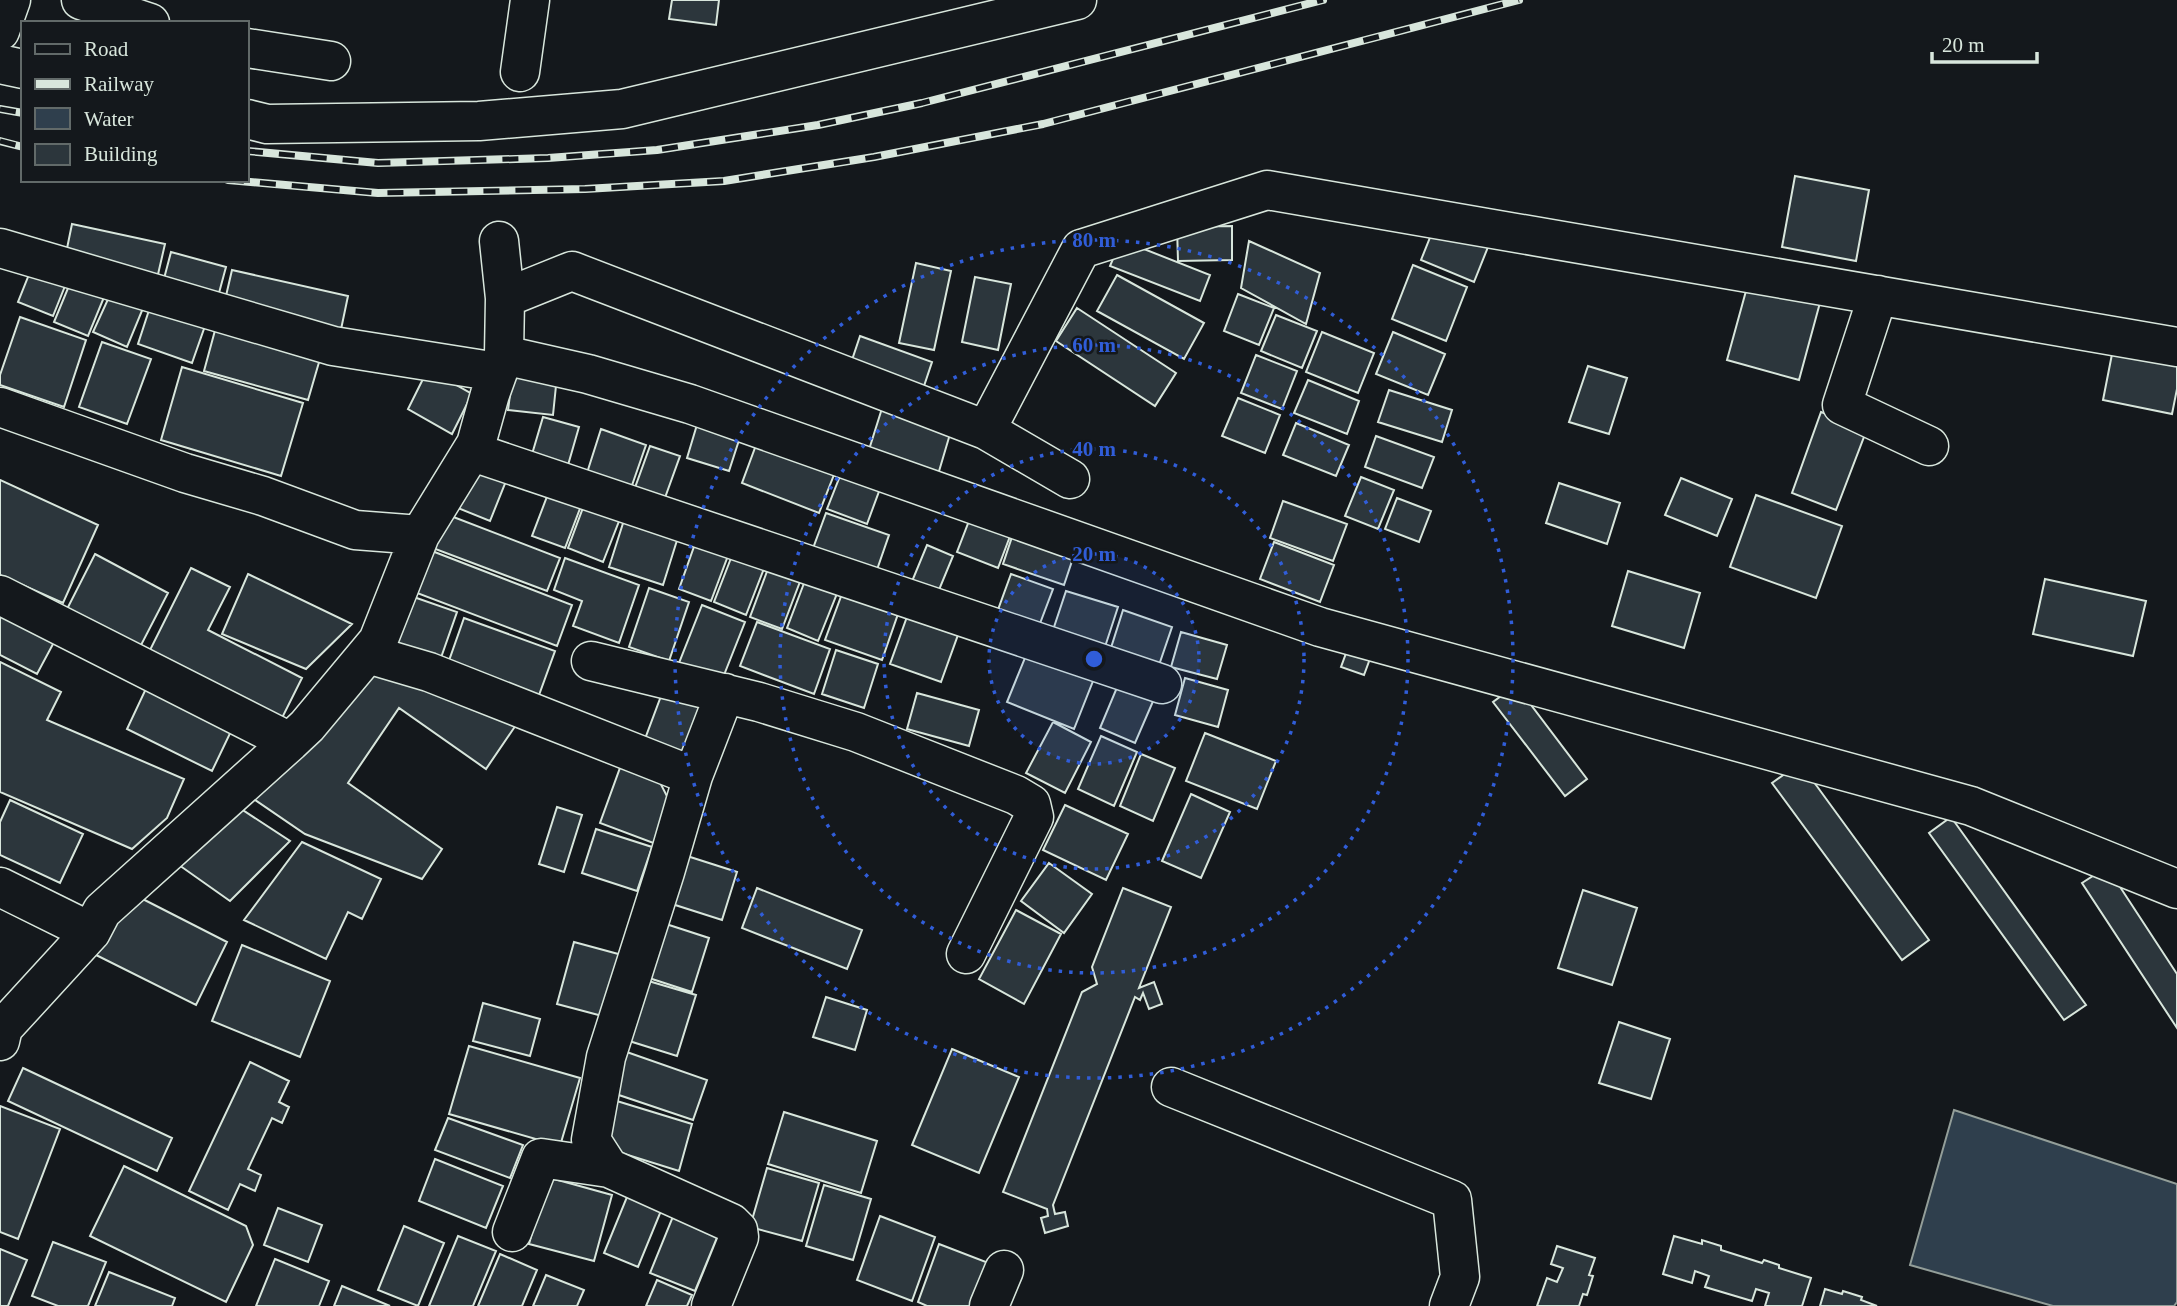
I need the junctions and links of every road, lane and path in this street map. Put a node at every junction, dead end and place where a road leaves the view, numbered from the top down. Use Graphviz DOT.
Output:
graph roads {
  1 [pos="11,0"];
  2 [pos="81,0"];
  3 [pos="530,0"];
  4 [pos="1077,0"];
  5 [pos="142,21"];
  6 [pos="0,31"];
  7 [pos="248,48"];
  8 [pos="331,61"];
  9 [pos="0,64"];
  10 [pos="21,69"];
  11 [pos="520,72"];
  12 [pos="248,119"];
  13 [pos="499,241"];
  14 [pos="0,248"];
  15 [pos="1878,295"];
  16 [pos="505,298"];
  17 [pos="2177,347"];
  18 [pos="501,364"];
  19 [pos="0,407"];
  20 [pos="986,430"];
  21 [pos="1929,446"];
  22 [pos="472,452"];
  23 [pos="1070,478"];
  24 [pos="420,535"];
  25 [pos="0,595"];
  26 [pos="368,653"];
  27 [pos="591,661"];
  28 [pos="1162,684"];
  29 [pos="725,693"];
  30 [pos="290,743"];
  31 [pos="693,776"];
  32 [pos="0,887"];
  33 [pos="2177,889"];
  34 [pos="91,932"];
  35 [pos="965,954"];
  36 [pos="0,1041"];
  37 [pos="1171,1087"];
  38 [pos="609,1168"];
  39 [pos="512,1232"];
  40 [pos="1004,1270"];
  41 [pos="723,1302"];
  42 [pos="989,1306"];
  43 [pos="1449,1306"];
  1 -- 6 [label="street"];
  2 -- 5 [label="street"];
  3 -- 11 [label="street"];
  4 -- 12 [label="street"];
  7 -- 8 [label="street"];
  9 -- 10 [label="street"];
  13 -- 16 [label="street"];
  14 -- 18 [label="street"];
  15 -- 17 [label="street"];
  15 -- 20 [label="street"];
  15 -- 21 [label="street"];
  16 -- 18 [label="street"];
  16 -- 20 [label="street"];
  18 -- 22 [label="street"];
  18 -- 33 [label="street"];
  19 -- 24 [label="street"];
  20 -- 23 [label="street"];
  22 -- 24 [label="street"];
  22 -- 28 [label="street"];
  24 -- 26 [label="street"];
  25 -- 30 [label="street"];
  26 -- 30 [label="street"];
  26 -- 31 [label="street"];
  27 -- 29 [label="street"];
  29 -- 31 [label="street"];
  29 -- 35 [label="street"];
  30 -- 34 [label="street"];
  31 -- 38 [label="street"];
  32 -- 34 [label="street"];
  34 -- 36 [label="street"];
  37 -- 43 [label="street"];
  38 -- 39 [label="street"];
  38 -- 41 [label="street"];
  40 -- 42 [label="street"];
}
